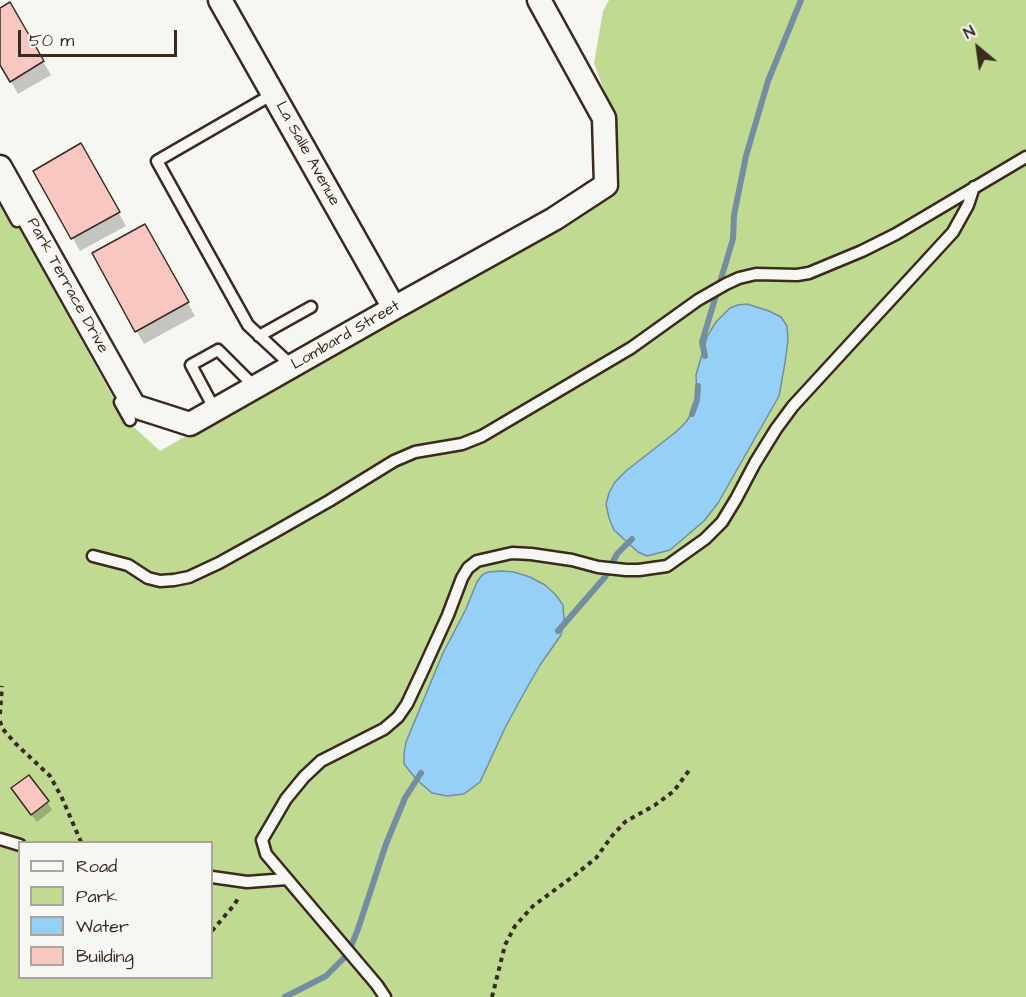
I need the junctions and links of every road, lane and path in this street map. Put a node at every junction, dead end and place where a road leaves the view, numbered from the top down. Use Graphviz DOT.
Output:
graph roads {
  1 [pos="220,0"];
  2 [pos="539,0"];
  3 [pos="273,94"];
  4 [pos="1026,157"];
  5 [pos="0,166"];
  6 [pos="974,187"];
  7 [pos="0,190"];
  8 [pos="24,232"];
  9 [pos="41,263"];
  10 [pos="311,307"];
  11 [pos="394,308"];
  12 [pos="259,336"];
  13 [pos="292,366"];
  14 [pos="255,387"];
  15 [pos="215,410"];
  16 [pos="132,413"];
  17 [pos="93,556"];
  18 [pos="2,686"];
  19 [pos="0,714"];
  20 [pos="0,721"];
  21 [pos="690,769"];
  22 [pos="0,839"];
  23 [pos="80,841"];
  24 [pos="18,844"];
  25 [pos="213,877"];
  26 [pos="287,879"];
  27 [pos="248,882"];
  28 [pos="213,930"];
  29 [pos="385,997"];
  30 [pos="492,997"];
  1 -- 3 [label="street, La Salle Avenue"];
  2 -- 11 [label="street, Lombard Street"];
  3 -- 11 [label="street, La Salle Avenue"];
  3 -- 12 [label="lane"];
  4 -- 6 [label="lane"];
  5 -- 16 [label="street, Park Terrace Drive"];
  6 -- 17 [label="lane"];
  6 -- 26 [label="lane"];
  7 -- 8 [label="lane"];
  9 -- 16 [label="lane"];
  10 -- 12 [label="lane"];
  11 -- 13 [label="street, Lombard Street"];
  12 -- 13 [label="lane"];
  13 -- 14 [label="street, Lombard Street"];
  14 -- 15 [label="street, Lombard Street"];
  14 -- 15 [label="lane"];
  15 -- 16 [label="street, Lombard Street"];
  18 -- 19 [label="path"];
  20 -- 23 [label="path"];
  21 -- 30 [label="path"];
  22 -- 24 [label="lane"];
  25 -- 27 [label="lane"];
  26 -- 27 [label="lane"];
  26 -- 29 [label="lane"];
  27 -- 28 [label="path"];
}
